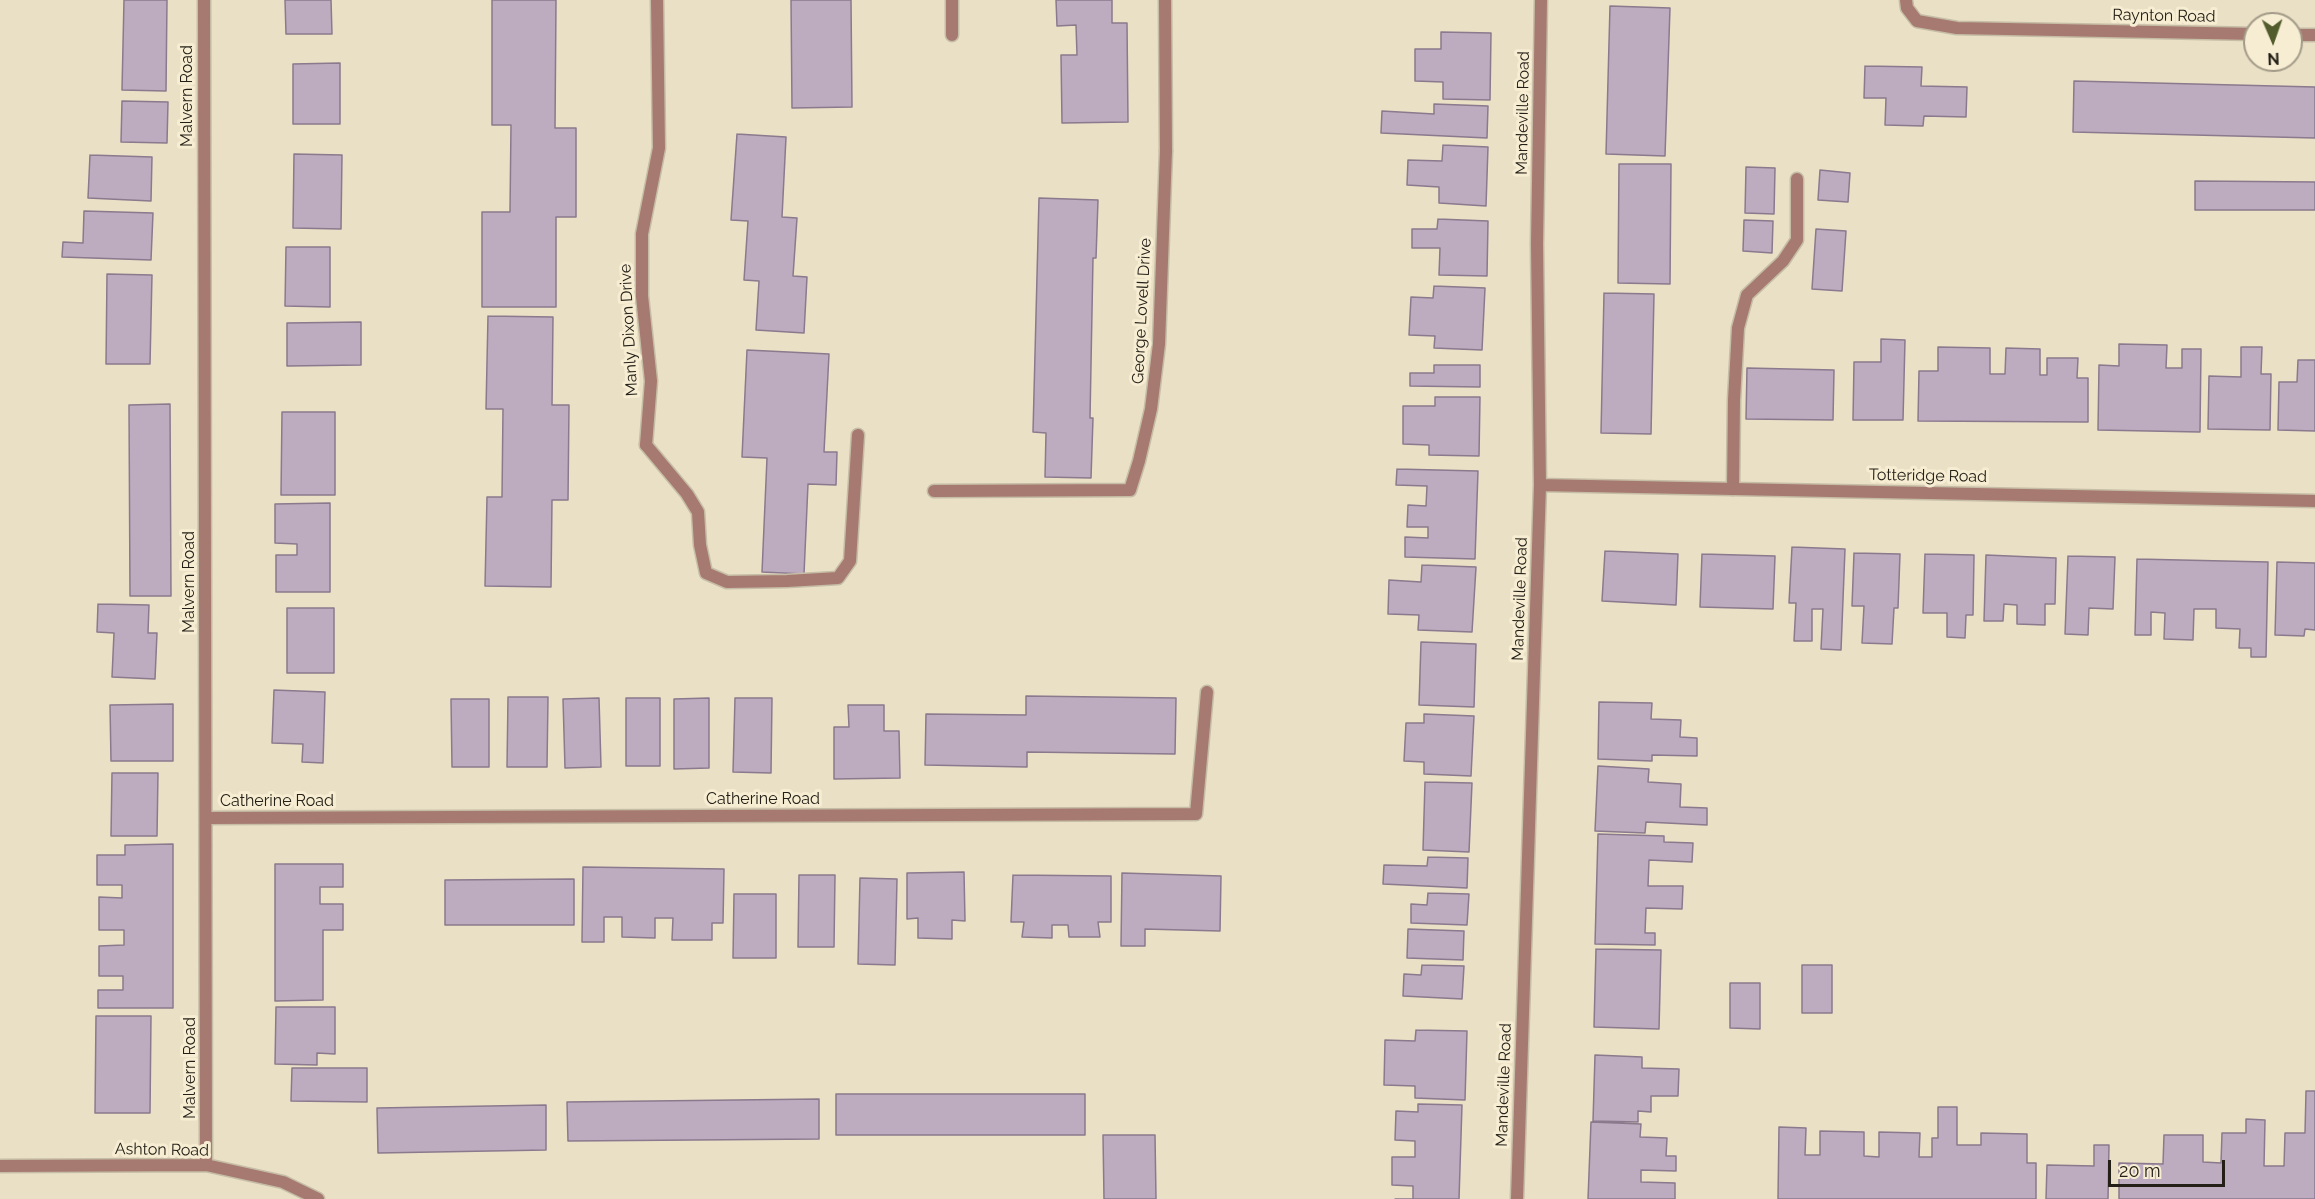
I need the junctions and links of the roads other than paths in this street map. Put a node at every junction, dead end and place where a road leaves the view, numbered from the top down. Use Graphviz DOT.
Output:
graph roads {
  1 [pos="204,0"];
  2 [pos="657,0"];
  3 [pos="952,0"];
  4 [pos="1165,0"];
  5 [pos="1541,0"];
  6 [pos="1906,0"];
  7 [pos="2243,34"];
  8 [pos="952,35"];
  9 [pos="1797,179"];
  10 [pos="858,435"];
  11 [pos="1540,485"];
  12 [pos="1733,489"];
  13 [pos="934,491"];
  14 [pos="2315,501"];
  15 [pos="1207,692"];
  16 [pos="207,818"];
  17 [pos="206,1165"];
  18 [pos="0,1166"];
  19 [pos="318,1199"];
  20 [pos="1517,1199"];
  1 -- 16 [label="street, Malvern Road"];
  2 -- 10 [label="street, Manly Dixon Drive"];
  3 -- 8 [label="street"];
  4 -- 13 [label="street, George Lovell Drive"];
  5 -- 11 [label="street, Mandeville Road"];
  6 -- 7 [label="street, Raynton Road"];
  9 -- 12 [label="street"];
  11 -- 12 [label="street, Totteridge Road"];
  11 -- 20 [label="street, Mandeville Road"];
  12 -- 14 [label="street, Totteridge Road"];
  15 -- 16 [label="street, Catherine Road"];
  16 -- 17 [label="street, Malvern Road"];
  17 -- 18 [label="street, Ashton Road"];
  17 -- 19 [label="street, Ashton Road"];
}
